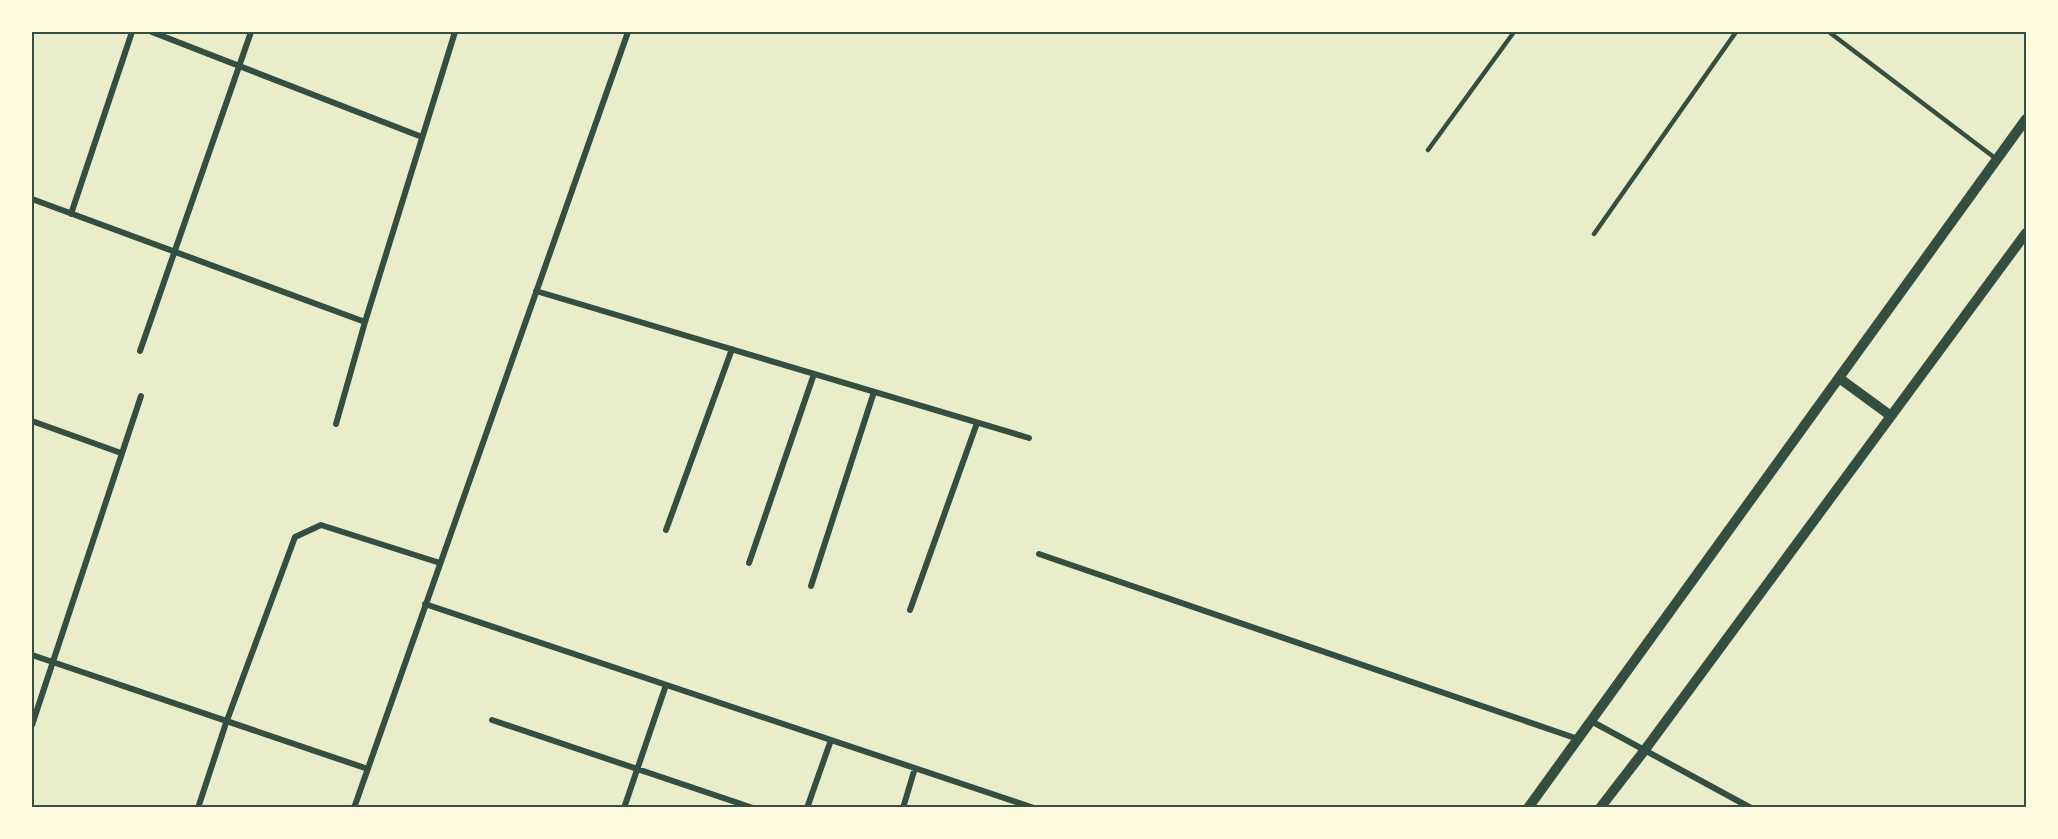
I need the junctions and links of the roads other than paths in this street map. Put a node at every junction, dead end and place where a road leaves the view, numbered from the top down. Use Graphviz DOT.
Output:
graph roads {
  1 [pos="132,32"];
  2 [pos="152,32"];
  3 [pos="251,32"];
  4 [pos="454,32"];
  5 [pos="628,32"];
  6 [pos="1514,32"];
  7 [pos="1736,32"];
  8 [pos="1829,32"];
  9 [pos="240,66"];
  10 [pos="2026,119"];
  11 [pos="422,137"];
  12 [pos="1428,150"];
  13 [pos="1998,160"];
  14 [pos="32,199"];
  15 [pos="71,214"];
  16 [pos="2026,233"];
  17 [pos="1594,234"];
  18 [pos="174,252"];
  19 [pos="537,291"];
  20 [pos="365,322"];
  21 [pos="732,349"];
  22 [pos="140,351"];
  23 [pos="814,374"];
  24 [pos="1839,378"];
  25 [pos="874,392"];
  26 [pos="141,396"];
  27 [pos="1891,416"];
  28 [pos="32,421"];
  29 [pos="977,423"];
  30 [pos="336,424"];
  31 [pos="1029,438"];
  32 [pos="121,453"];
  33 [pos="666,530"];
  34 [pos="1039,554"];
  35 [pos="749,562"];
  36 [pos="440,563"];
  37 [pos="811,586"];
  38 [pos="425,604"];
  39 [pos="910,610"];
  40 [pos="32,655"];
  41 [pos="53,663"];
  42 [pos="666,685"];
  43 [pos="492,720"];
  44 [pos="1591,721"];
  45 [pos="226,723"];
  46 [pos="32,725"];
  47 [pos="1578,739"];
  48 [pos="831,740"];
  49 [pos="1644,751"];
  50 [pos="915,768"];
  51 [pos="368,769"];
  52 [pos="638,769"];
  53 [pos="1006,798"];
  54 [pos="198,807"];
  55 [pos="354,807"];
  56 [pos="624,807"];
  57 [pos="753,807"];
  58 [pos="807,807"];
  59 [pos="903,807"];
  60 [pos="1002,807"];
  61 [pos="1034,807"];
  62 [pos="1528,807"];
  63 [pos="1600,807"];
  64 [pos="1751,807"];
  1 -- 15 [label="street"];
  2 -- 9 [label="street"];
  3 -- 9 [label="street"];
  4 -- 11 [label="street"];
  5 -- 19 [label="street"];
  6 -- 12 [label="lane"];
  7 -- 17 [label="lane"];
  8 -- 13 [label="lane"];
  9 -- 11 [label="street"];
  9 -- 18 [label="street"];
  10 -- 13 [label="street"];
  11 -- 20 [label="street"];
  13 -- 24 [label="street"];
  14 -- 15 [label="street"];
  15 -- 18 [label="street"];
  16 -- 27 [label="street"];
  18 -- 20 [label="street"];
  18 -- 22 [label="street"];
  19 -- 21 [label="street"];
  19 -- 36 [label="street"];
  20 -- 30 [label="street"];
  21 -- 23 [label="street"];
  21 -- 33 [label="street"];
  23 -- 25 [label="street"];
  23 -- 35 [label="street"];
  24 -- 27 [label="street"];
  24 -- 44 [label="street"];
  25 -- 29 [label="street"];
  25 -- 37 [label="street"];
  26 -- 32 [label="street"];
  27 -- 49 [label="street"];
  28 -- 32 [label="street"];
  29 -- 31 [label="street"];
  29 -- 39 [label="street"];
  32 -- 41 [label="street"];
  34 -- 47 [label="street"];
  36 -- 38 [label="street"];
  36 -- 45 [label="street"];
  38 -- 42 [label="street"];
  38 -- 51 [label="street"];
  40 -- 41 [label="street"];
  41 -- 45 [label="street"];
  41 -- 46 [label="street"];
  42 -- 48 [label="street"];
  42 -- 52 [label="street"];
  43 -- 52 [label="street"];
  44 -- 47 [label="street"];
  44 -- 49 [label="street"];
  45 -- 51 [label="street"];
  45 -- 54 [label="street"];
  47 -- 62 [label="street"];
  48 -- 50 [label="street"];
  48 -- 58 [label="street"];
  49 -- 63 [label="street"];
  49 -- 64 [label="street"];
  50 -- 53 [label="street"];
  50 -- 59 [label="street"];
  51 -- 55 [label="street"];
  52 -- 56 [label="street"];
  52 -- 57 [label="street"];
  53 -- 60 [label="street"];
  53 -- 61 [label="street"];
}
